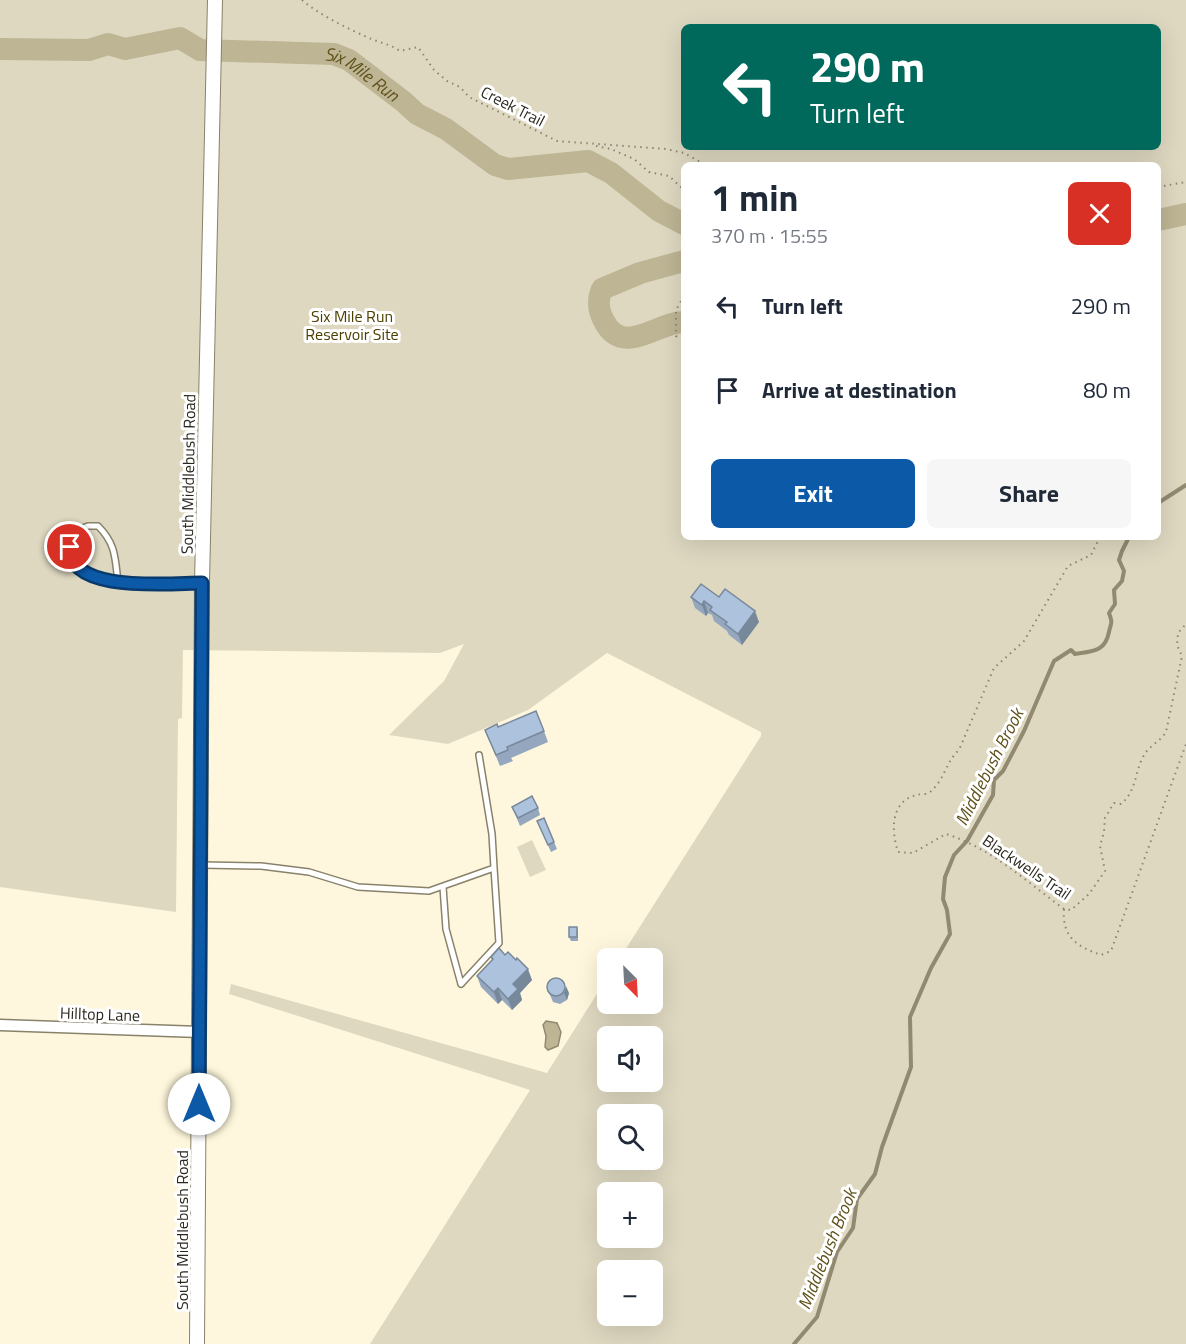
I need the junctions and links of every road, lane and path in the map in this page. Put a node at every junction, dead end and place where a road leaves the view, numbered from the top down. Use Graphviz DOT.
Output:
graph roads {
  1 [pos="303,0"];
  2 [pos="215,5"];
  3 [pos="584,144"];
  4 [pos="700,162"];
  5 [pos="1186,182"];
  6 [pos="1161,186"];
  7 [pos="681,187"];
  8 [pos="681,301"];
  9 [pos="681,338"];
  10 [pos="1098,540"];
  11 [pos="118,582"];
  12 [pos="202,583"];
  13 [pos="1186,624"];
  14 [pos="1186,744"];
  15 [pos="480,755"];
  16 [pos="201,865"];
  17 [pos="494,868"];
  18 [pos="443,887"];
  19 [pos="1064,909"];
  20 [pos="0,1025"];
  21 [pos="200,1032"];
  22 [pos="198,1344"];
  1 -- 3 [label="path, Creek Trail"];
  2 -- 12 [label="street, South Middlebush Road"];
  3 -- 4 [label="path, Creek Trail"];
  3 -- 7 [label="path"];
  5 -- 6 [label="path"];
  8 -- 9 [label="path"];
  10 -- 19 [label="path, Blackwells Trail"];
  11 -- 11 [label="lane"];
  11 -- 12 [label="lane"];
  12 -- 16 [label="street, South Middlebush Road"];
  13 -- 19 [label="path, Blackwells Trail"];
  14 -- 19 [label="path"];
  15 -- 17 [label="lane"];
  16 -- 18 [label="lane"];
  16 -- 21 [label="street, South Middlebush Road"];
  17 -- 18 [label="lane"];
  17 -- 18 [label="lane"];
  20 -- 21 [label="street, Hilltop Lane"];
  21 -- 22 [label="street, South Middlebush Road"];
}
